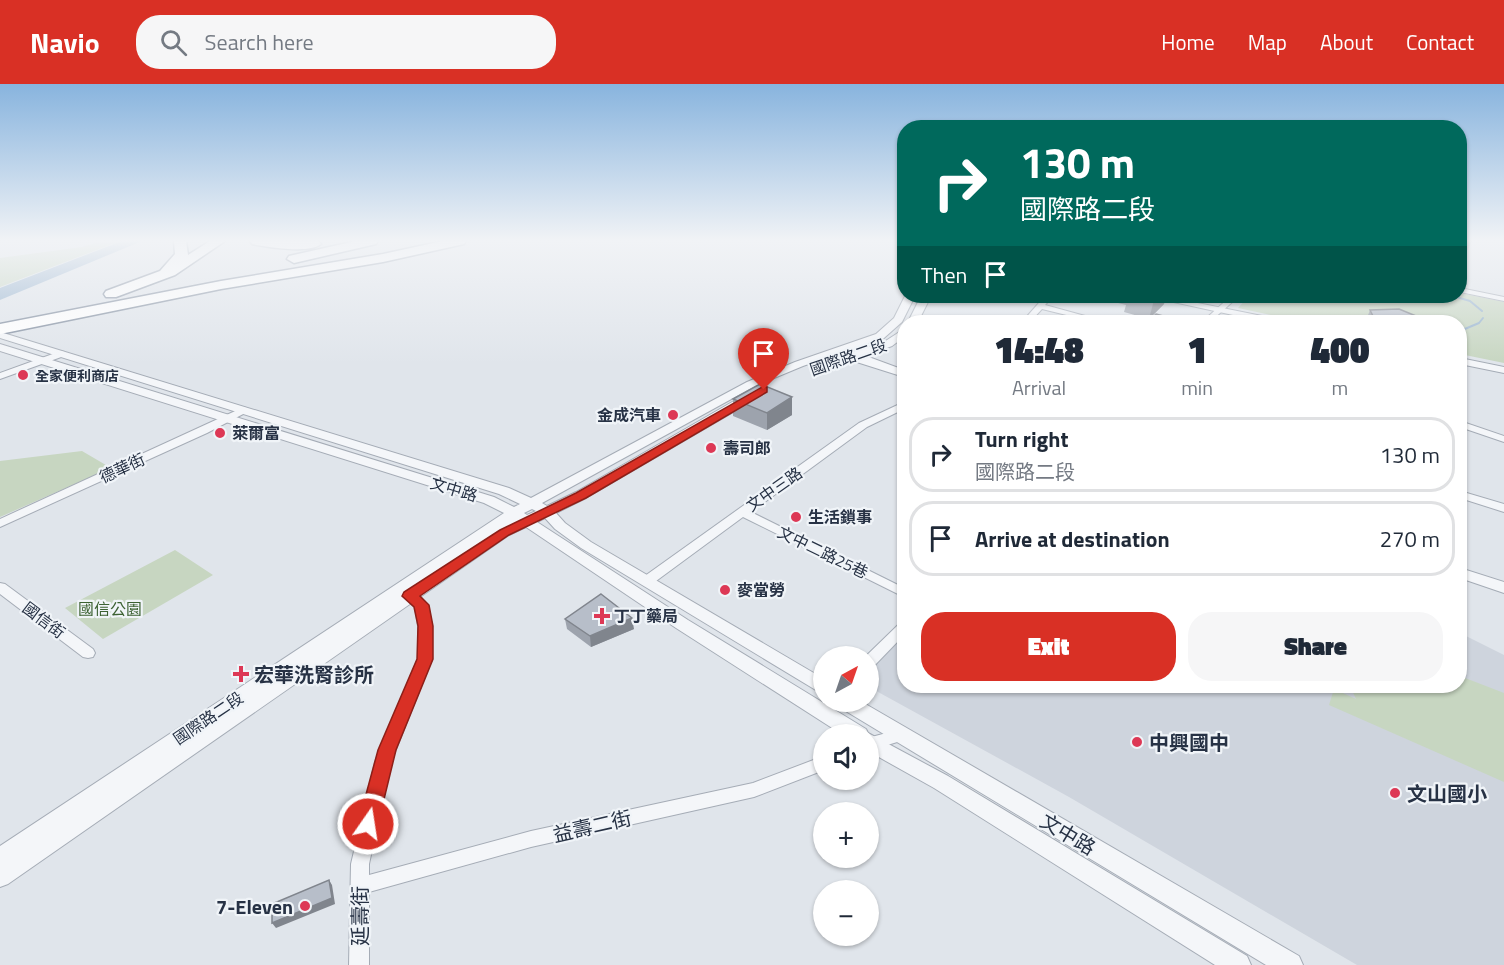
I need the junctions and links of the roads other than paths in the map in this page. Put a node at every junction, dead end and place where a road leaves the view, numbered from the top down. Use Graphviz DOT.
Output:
graph roads {
  1 [pos="140,282"];
  2 [pos="143,282"];
  3 [pos="194,282"];
  4 [pos="237,282"];
  5 [pos="1467,291"];
  6 [pos="114,293"];
  7 [pos="1504,298"];
  8 [pos="1043,303"];
  9 [pos="1185,303"];
  10 [pos="1228,303"];
  11 [pos="1040,306"];
  12 [pos="1220,310"];
  13 [pos="49,314"];
  14 [pos="1032,315"];
  15 [pos="1075,315"];
  16 [pos="1214,315"];
  17 [pos="1244,315"];
  18 [pos="897,321"];
  19 [pos="0,322"];
  20 [pos="0,329"];
  21 [pos="0,334"];
  22 [pos="897,337"];
  23 [pos="0,347"];
  24 [pos="843,350"];
  25 [pos="62,354"];
  26 [pos="856,356"];
  27 [pos="44,361"];
  28 [pos="1467,362"];
  29 [pos="1504,370"];
  30 [pos="897,371"];
  31 [pos="0,376"];
  32 [pos="897,408"];
  33 [pos="244,410"];
  34 [pos="228,419"];
  35 [pos="1467,426"];
  36 [pos="1504,439"];
  37 [pos="1467,496"];
  38 [pos="1504,508"];
  39 [pos="530,512"];
  40 [pos="741,512"];
  41 [pos="0,523"];
  42 [pos="1467,575"];
  43 [pos="647,581"];
  44 [pos="0,587"];
  45 [pos="1504,588"];
  46 [pos="897,590"];
  47 [pos="409,596"];
  48 [pos="897,634"];
  49 [pos="879,652"];
  50 [pos="88,653"];
  51 [pos="813,681"];
  52 [pos="813,700"];
  53 [pos="831,712"];
  54 [pos="863,712"];
  55 [pos="846,724"];
  56 [pos="901,735"];
  57 [pos="879,739"];
  58 [pos="879,748"];
  59 [pos="813,767"];
  60 [pos="0,859"];
  61 [pos="0,876"];
  62 [pos="359,886"];
  63 [pos="359,965"];
  64 [pos="1238,965"];
  65 [pos="1290,965"];
  1 -- 6 [label="highway"];
  2 -- 6 [label="highway"];
  3 -- 13 [label="highway"];
  4 -- 13 [label="highway"];
  5 -- 7 [label="street"];
  6 -- 13 [label="highway"];
  8 -- 11 [label="street"];
  9 -- 12 [label="street"];
  10 -- 12 [label="street"];
  11 -- 14 [label="street"];
  11 -- 15 [label="street"];
  12 -- 16 [label="street"];
  12 -- 17 [label="street"];
  13 -- 19 [label="highway"];
  13 -- 20 [label="highway"];
  18 -- 24 [label="street, 國際路二段"];
  21 -- 25 [label="street, 文中路"];
  22 -- 26 [label="street, 國際路二段"];
  23 -- 27 [label="street, 文中路"];
  24 -- 26 [label="street"];
  24 -- 39 [label="street, 國際路二段"];
  25 -- 27 [label="street"];
  25 -- 33 [label="street, 文中路"];
  26 -- 30 [label="street"];
  26 -- 39 [label="street, 國際路二段"];
  27 -- 31 [label="street"];
  27 -- 34 [label="street, 文中路"];
  28 -- 29 [label="street"];
  32 -- 40 [label="street, 文中三路"];
  33 -- 34 [label="street, 德華街"];
  33 -- 39 [label="street, 文中路"];
  34 -- 39 [label="street, 文中路"];
  34 -- 41 [label="street, 德華街"];
  35 -- 36 [label="street"];
  37 -- 38 [label="street"];
  39 -- 43 [label="street, 文中路"];
  39 -- 47 [label="street, 國際路二段"];
  39 -- 52 [label="street, 文中路"];
  39 -- 60 [label="street, 國際路二段"];
  40 -- 43 [label="street, 文中三路"];
  40 -- 46 [label="street, 文中二路25巷"];
  42 -- 45 [label="street"];
  43 -- 51 [label="street, 文中路"];
  44 -- 50 [label="street, 國信街"];
  47 -- 61 [label="street, 國際路二段"];
  47 -- 62 [label="street, 延壽街"];
  48 -- 49 [label="street"];
  53 -- 55 [label="street, 文中路"];
  54 -- 56 [label="street, 文中路"];
  56 -- 57 [label="street"];
  56 -- 65 [label="street, 文中路"];
  58 -- 64 [label="street, 文中路"];
  59 -- 62 [label="street, 益壽二街"];
  62 -- 63 [label="street, 延壽街"];
}
